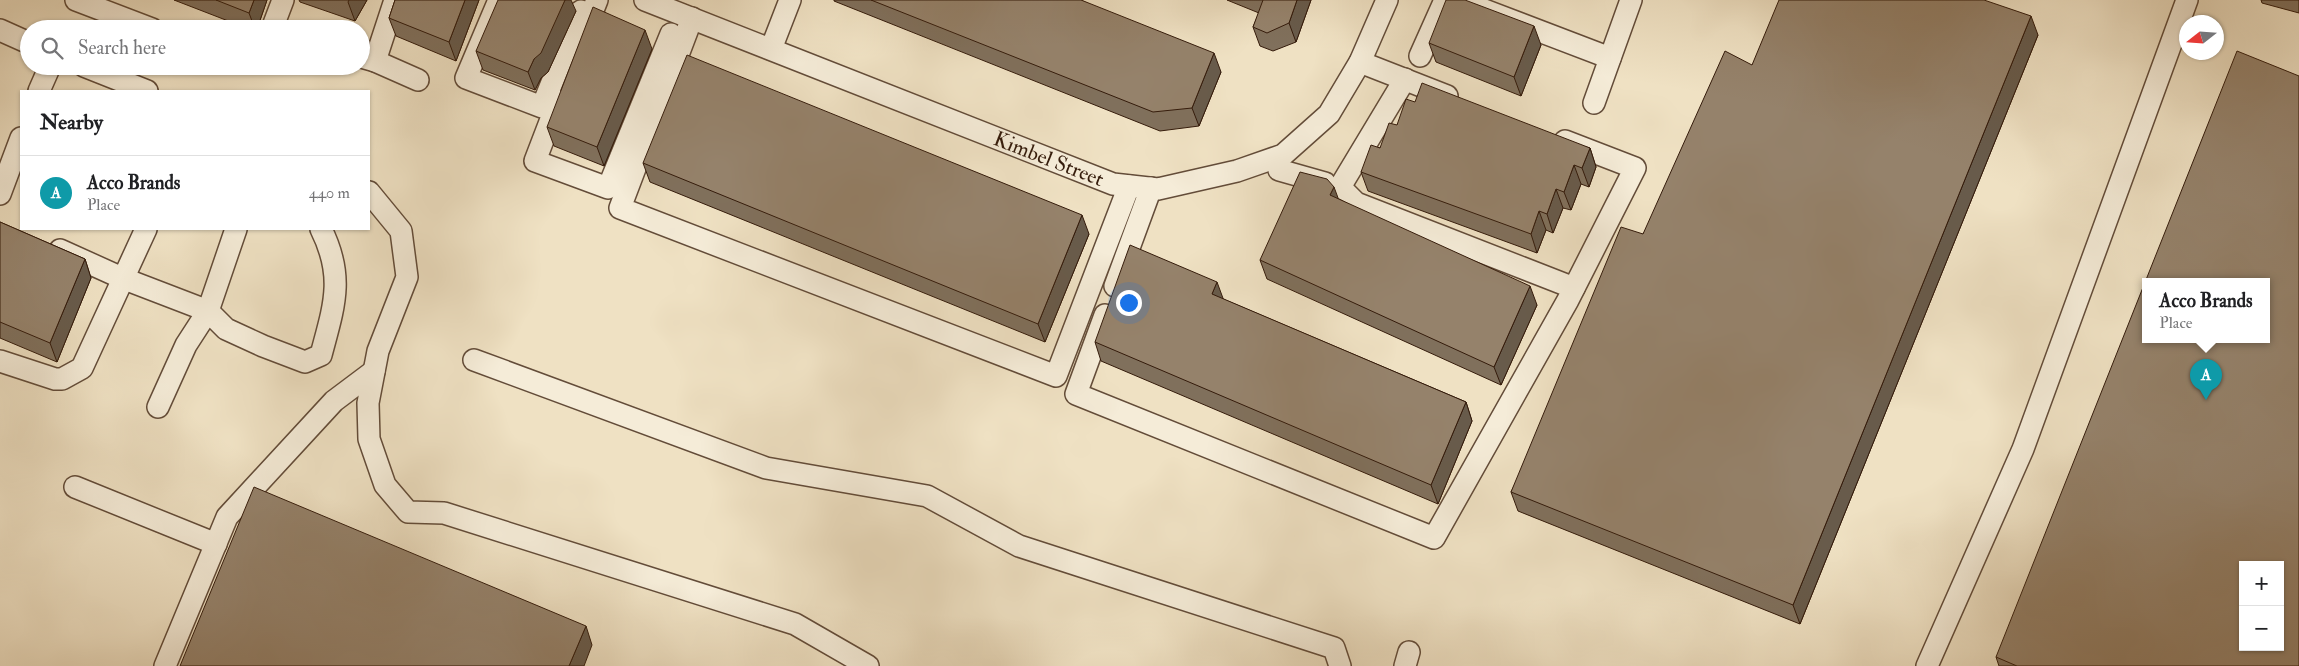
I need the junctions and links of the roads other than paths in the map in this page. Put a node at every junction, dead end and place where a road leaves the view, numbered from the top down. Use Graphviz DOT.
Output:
graph roads {
  1 [pos="76,0"];
  2 [pos="283,0"];
  3 [pos="395,0"];
  4 [pos="499,0"];
  5 [pos="585,0"];
  6 [pos="597,0"];
  7 [pos="646,0"];
  8 [pos="790,0"];
  9 [pos="1387,0"];
  10 [pos="1445,0"];
  11 [pos="1458,0"];
  12 [pos="1631,0"];
  13 [pos="2187,0"];
  14 [pos="686,16"];
  15 [pos="128,20"];
  16 [pos="275,20"];
  17 [pos="0,30"];
  18 [pos="20,39"];
  19 [pos="771,49"];
  20 [pos="370,55"];
  21 [pos="1420,56"];
  22 [pos="1610,58"];
  23 [pos="370,60"];
  24 [pos="1360,62"];
  25 [pos="46,75"];
  26 [pos="107,75"];
  27 [pos="1405,79"];
  28 [pos="418,80"];
  29 [pos="39,90"];
  30 [pos="144,90"];
  31 [pos="1594,103"];
  32 [pos="1469,104"];
  33 [pos="1543,133"];
  34 [pos="20,141"];
  35 [pos="1279,170"];
  36 [pos="1129,186"];
  37 [pos="1340,187"];
  38 [pos="1151,188"];
  39 [pos="370,193"];
  40 [pos="0,194"];
  41 [pos="146,230"];
  42 [pos="236,230"];
  43 [pos="321,230"];
  44 [pos="44,243"];
  45 [pos="122,278"];
  46 [pos="1574,288"];
  47 [pos="208,311"];
  48 [pos="474,360"];
  49 [pos="0,361"];
  50 [pos="374,371"];
  51 [pos="158,407"];
  52 [pos="75,487"];
  53 [pos="216,544"];
  54 [pos="165,666"];
  55 [pos="868,666"];
  56 [pos="1340,666"];
  57 [pos="1927,666"];
  1 -- 15 [label="street"];
  2 -- 16 [label="street"];
  3 -- 20 [label="street"];
  4 -- 5 [label="street"];
  6 -- 14 [label="street"];
  7 -- 14 [label="street, Kimbel Street"];
  8 -- 19 [label="street"];
  9 -- 24 [label="street, Kimbel Street"];
  10 -- 21 [label="street"];
  11 -- 22 [label="street"];
  12 -- 22 [label="street"];
  13 -- 57 [label="street"];
  14 -- 19 [label="street, Kimbel Street"];
  14 -- 36 [label="street"];
  17 -- 18 [label="street"];
  19 -- 36 [label="street, Kimbel Street"];
  22 -- 31 [label="street"];
  23 -- 28 [label="street"];
  24 -- 27 [label="street"];
  24 -- 38 [label="street, Kimbel Street"];
  25 -- 29 [label="street"];
  26 -- 30 [label="street"];
  27 -- 32 [label="street"];
  27 -- 37 [label="street"];
  33 -- 46 [label="street"];
  34 -- 40 [label="street"];
  35 -- 37 [label="street"];
  36 -- 38 [label="street, Kimbel Street"];
  37 -- 46 [label="street"];
  38 -- 46 [label="street"];
  39 -- 50 [label="street"];
  41 -- 45 [label="street"];
  42 -- 47 [label="street"];
  43 -- 47 [label="street"];
  44 -- 45 [label="street"];
  45 -- 47 [label="street"];
  45 -- 49 [label="street"];
  47 -- 51 [label="street"];
  48 -- 56 [label="street"];
  50 -- 53 [label="street"];
  50 -- 55 [label="street"];
  52 -- 53 [label="street"];
  53 -- 54 [label="street"];
}
